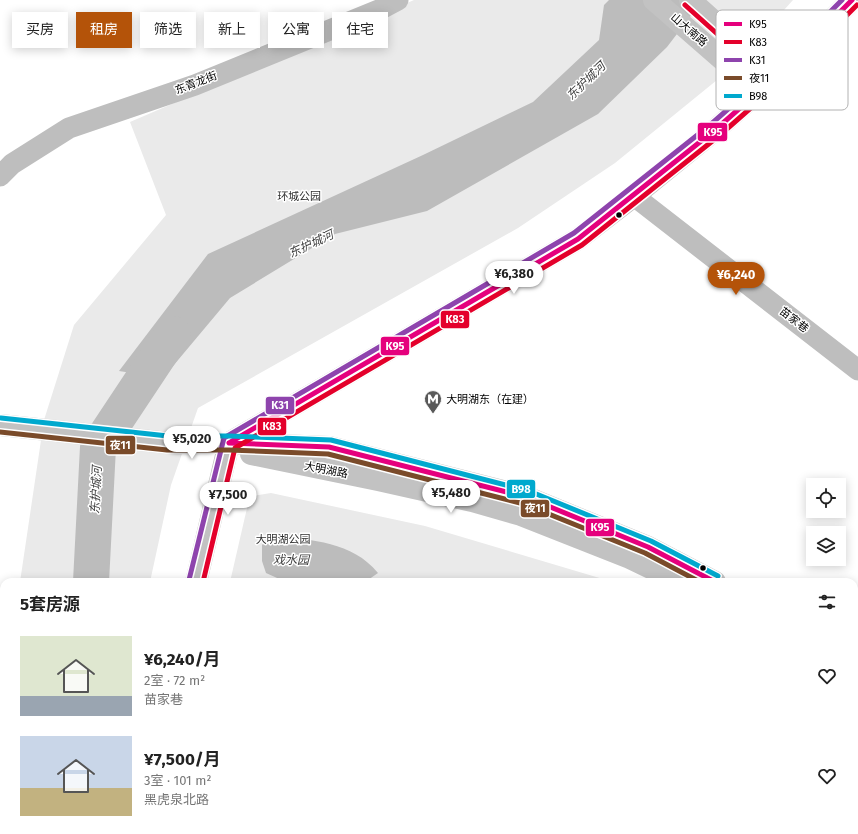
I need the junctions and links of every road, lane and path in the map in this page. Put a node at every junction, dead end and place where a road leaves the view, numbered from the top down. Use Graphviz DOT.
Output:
graph roads {
  1 [pos="398,0"];
  2 [pos="654,0"];
  3 [pos="690,0"];
  4 [pos="852,0"];
  5 [pos="842,10"];
  6 [pos="716,23"];
  7 [pos="716,54"];
  8 [pos="736,110"];
  9 [pos="0,176"];
  10 [pos="634,196"];
  11 [pos="858,370"];
  12 [pos="0,425"];
  13 [pos="228,443"];
  14 [pos="197,578"];
  15 [pos="671,578"];
  16 [pos="706,578"];
  1 -- 9 [label="street, 东青龙街"];
  2 -- 7 [label="main road, 山大南路"];
  3 -- 6 [label="main road, 山大南路"];
  4 -- 5 [label="main road"];
  8 -- 10 [label="main road"];
  10 -- 11 [label="street, 苗家巷"];
  10 -- 13 [label="main road"];
  12 -- 13 [label="main road"];
  13 -- 14 [label="main road"];
  13 -- 15 [label="main road, 大明湖路"];
  13 -- 16 [label="main road, 大明湖路"];
}
